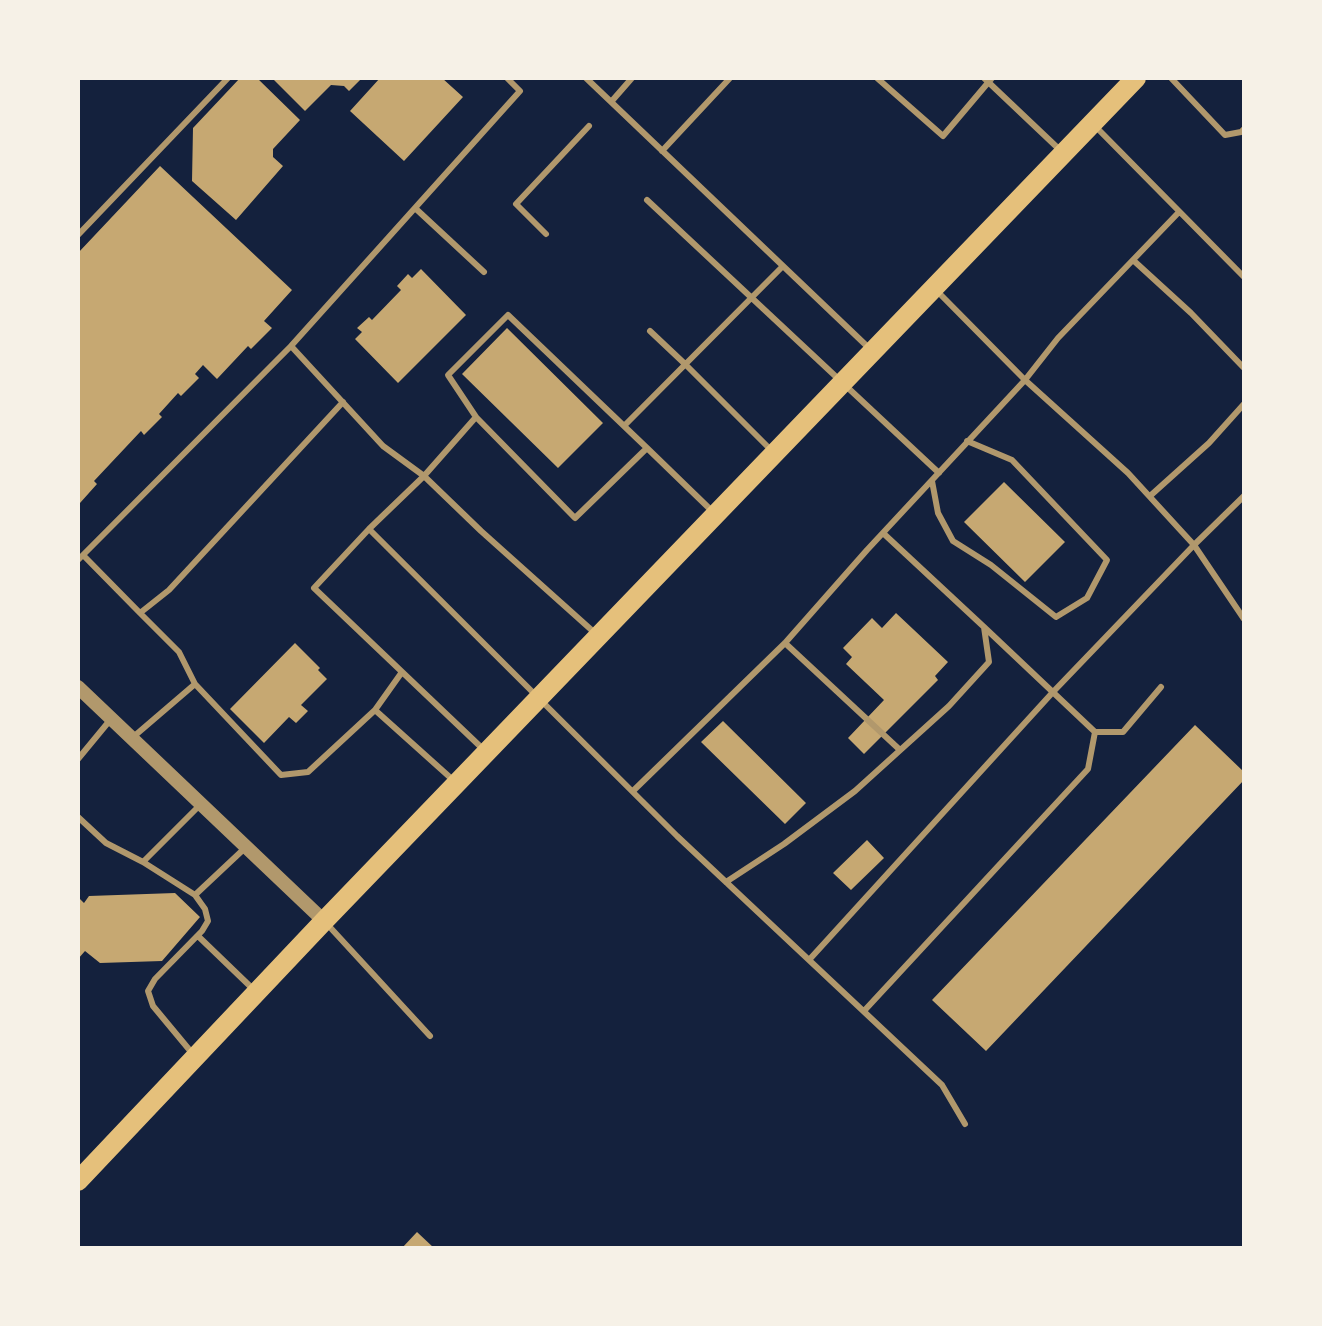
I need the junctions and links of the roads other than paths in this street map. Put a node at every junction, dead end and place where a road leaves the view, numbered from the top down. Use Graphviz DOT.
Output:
graph roads {
  1 [pos="228,78"];
  2 [pos="507,78"];
  3 [pos="586,78"];
  4 [pos="632,78"];
  5 [pos="730,78"];
  6 [pos="877,78"];
  7 [pos="1171,78"];
  8 [pos="988,79"];
  9 [pos="1128,80"];
  10 [pos="611,102"];
  11 [pos="1092,123"];
  12 [pos="589,126"];
  13 [pos="1244,129"];
  14 [pos="662,151"];
  15 [pos="1063,153"];
  16 [pos="647,200"];
  17 [pos="415,208"];
  18 [pos="1179,212"];
  19 [pos="546,234"];
  20 [pos="78,235"];
  21 [pos="1133,260"];
  22 [pos="783,266"];
  23 [pos="484,272"];
  24 [pos="1244,277"];
  25 [pos="935,288"];
  26 [pos="752,297"];
  27 [pos="650,331"];
  28 [pos="291,346"];
  29 [pos="873,352"];
  30 [pos="685,364"];
  31 [pos="1244,368"];
  32 [pos="1025,380"];
  33 [pos="844,382"];
  34 [pos="343,402"];
  35 [pos="1244,404"];
  36 [pos="476,417"];
  37 [pos="624,426"];
  38 [pos="967,441"];
  39 [pos="647,448"];
  40 [pos="775,454"];
  41 [pos="939,473"];
  42 [pos="424,476"];
  43 [pos="932,481"];
  44 [pos="1150,496"];
  45 [pos="1244,496"];
  46 [pos="716,515"];
  47 [pos="369,529"];
  48 [pos="883,533"];
  49 [pos="1194,545"];
  50 [pos="80,558"];
  51 [pos="140,613"];
  52 [pos="1244,619"];
  53 [pos="984,627"];
  54 [pos="598,636"];
  55 [pos="785,643"];
  56 [pos="402,672"];
  57 [pos="195,684"];
  58 [pos="78,687"];
  59 [pos="1161,687"];
  60 [pos="1053,692"];
  61 [pos="539,698"];
  62 [pos="375,710"];
  63 [pos="111,719"];
  64 [pos="1095,732"];
  65 [pos="132,738"];
  66 [pos="900,750"];
  67 [pos="487,752"];
  68 [pos="78,759"];
  69 [pos="457,783"];
  70 [pos="633,791"];
  71 [pos="201,804"];
  72 [pos="78,817"];
  73 [pos="246,847"];
  74 [pos="143,862"];
  75 [pos="726,882"];
  76 [pos="195,895"];
  77 [pos="324,921"];
  78 [pos="198,936"];
  79 [pos="809,960"];
  80 [pos="256,993"];
  81 [pos="864,1011"];
  82 [pos="430,1036"];
  83 [pos="195,1057"];
  84 [pos="965,1124"];
  85 [pos="78,1181"];
  1 -- 20 [label="lane"];
  2 -- 17 [label="lane"];
  3 -- 10 [label="lane"];
  4 -- 10 [label="lane"];
  5 -- 14 [label="lane"];
  6 -- 8 [label="lane"];
  7 -- 13 [label="lane"];
  8 -- 15 [label="lane"];
  9 -- 11 [label="main road"];
  10 -- 14 [label="lane"];
  11 -- 15 [label="main road"];
  11 -- 18 [label="lane"];
  12 -- 19 [label="lane"];
  14 -- 22 [label="lane"];
  15 -- 25 [label="main road"];
  16 -- 26 [label="lane"];
  17 -- 23 [label="lane"];
  17 -- 28 [label="lane"];
  18 -- 21 [label="lane"];
  18 -- 24 [label="lane"];
  21 -- 31 [label="lane"];
  21 -- 32 [label="lane"];
  22 -- 26 [label="lane"];
  22 -- 29 [label="lane"];
  25 -- 29 [label="main road"];
  25 -- 32 [label="lane"];
  26 -- 30 [label="lane"];
  26 -- 33 [label="lane"];
  27 -- 30 [label="lane"];
  28 -- 34 [label="lane"];
  28 -- 50 [label="lane"];
  29 -- 33 [label="main road"];
  30 -- 37 [label="lane"];
  30 -- 40 [label="lane"];
  32 -- 38 [label="lane"];
  32 -- 44 [label="lane"];
  33 -- 40 [label="main road"];
  33 -- 41 [label="lane"];
  34 -- 42 [label="lane"];
  34 -- 51 [label="lane"];
  35 -- 44 [label="lane"];
  36 -- 37 [label="lane"];
  36 -- 39 [label="lane"];
  36 -- 42 [label="lane"];
  37 -- 39 [label="lane"];
  38 -- 41 [label="lane"];
  38 -- 43 [label="lane"];
  39 -- 46 [label="lane"];
  40 -- 46 [label="main road"];
  41 -- 43 [label="lane"];
  42 -- 47 [label="lane"];
  42 -- 54 [label="lane"];
  43 -- 48 [label="lane"];
  44 -- 49 [label="lane"];
  45 -- 49 [label="lane"];
  46 -- 54 [label="main road"];
  47 -- 56 [label="lane"];
  47 -- 61 [label="lane"];
  48 -- 53 [label="lane"];
  48 -- 55 [label="lane"];
  49 -- 52 [label="lane"];
  49 -- 60 [label="lane"];
  50 -- 51 [label="lane"];
  51 -- 57 [label="lane"];
  53 -- 60 [label="lane"];
  53 -- 66 [label="lane"];
  54 -- 61 [label="main road"];
  55 -- 66 [label="lane"];
  55 -- 70 [label="lane"];
  56 -- 62 [label="lane"];
  56 -- 67 [label="lane"];
  57 -- 62 [label="lane"];
  57 -- 65 [label="lane"];
  58 -- 63 [label="street"];
  59 -- 64 [label="lane"];
  60 -- 64 [label="lane"];
  60 -- 79 [label="lane"];
  61 -- 67 [label="main road"];
  61 -- 70 [label="lane"];
  62 -- 69 [label="lane"];
  63 -- 65 [label="street"];
  63 -- 68 [label="lane"];
  64 -- 81 [label="lane"];
  65 -- 71 [label="street"];
  66 -- 75 [label="lane"];
  67 -- 69 [label="main road"];
  69 -- 77 [label="main road"];
  70 -- 75 [label="lane"];
  71 -- 73 [label="street"];
  71 -- 74 [label="lane"];
  72 -- 74 [label="lane"];
  73 -- 76 [label="lane"];
  73 -- 77 [label="street"];
  74 -- 76 [label="lane"];
  75 -- 79 [label="lane"];
  76 -- 78 [label="lane"];
  77 -- 80 [label="main road"];
  77 -- 82 [label="lane"];
  78 -- 80 [label="lane"];
  78 -- 83 [label="lane"];
  79 -- 81 [label="lane"];
  80 -- 83 [label="main road"];
  81 -- 84 [label="lane"];
  83 -- 85 [label="main road"];
}
